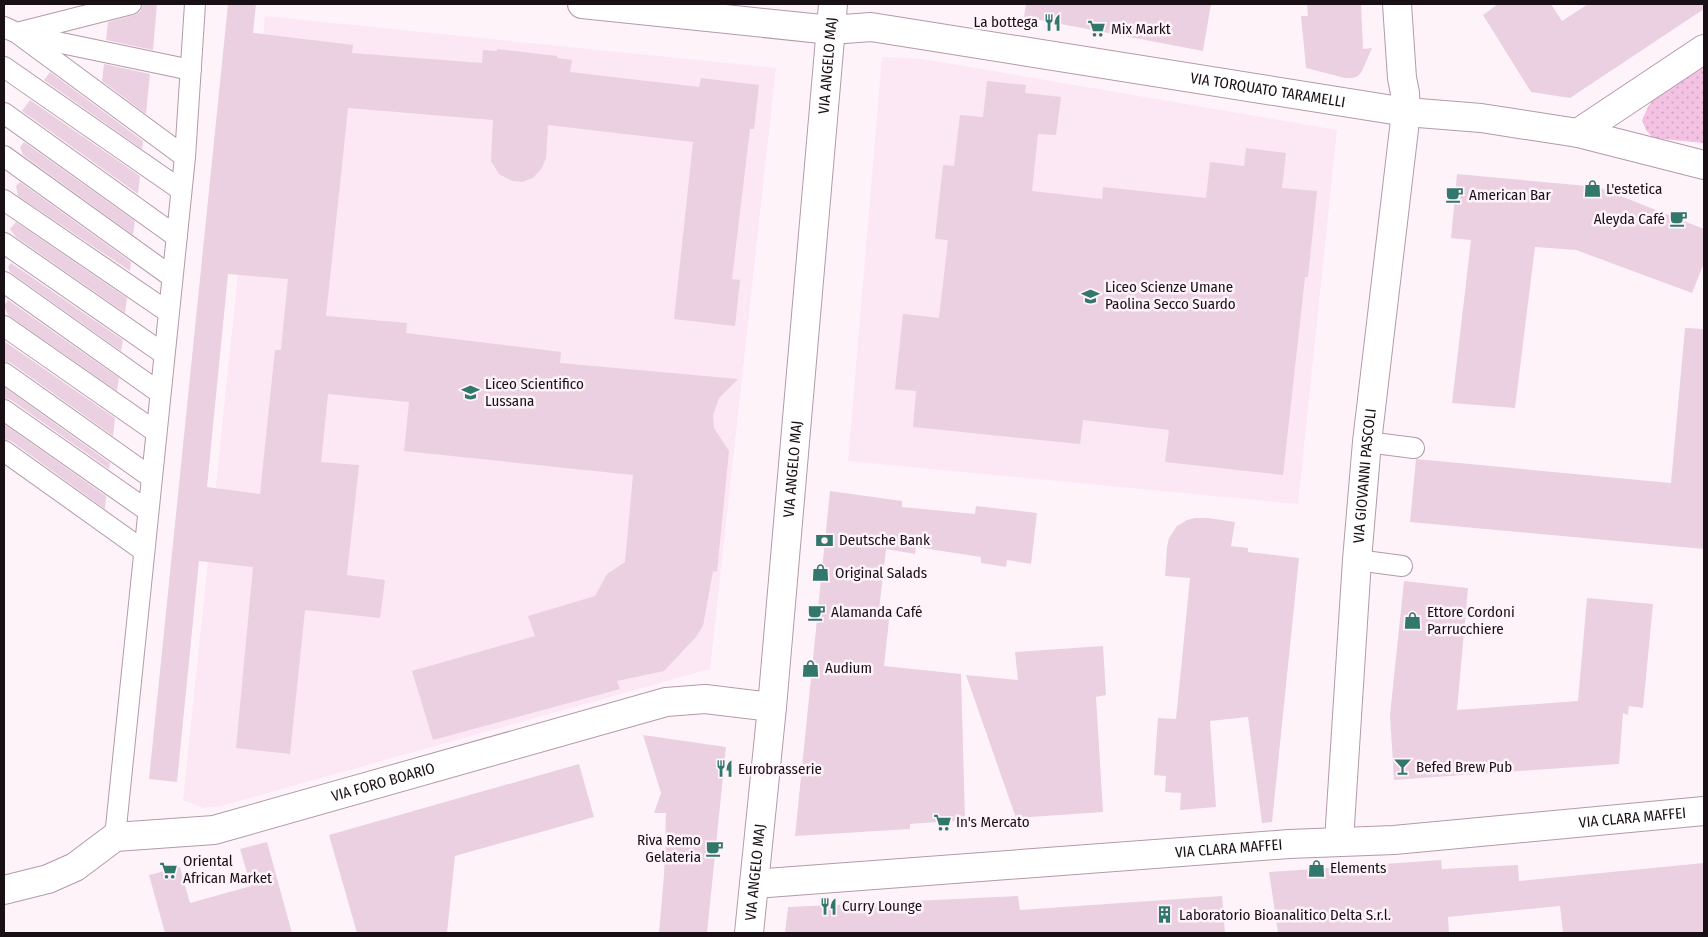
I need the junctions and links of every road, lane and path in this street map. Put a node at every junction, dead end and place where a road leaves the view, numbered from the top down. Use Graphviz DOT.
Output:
graph roads {
  1 [pos="131,4"];
  2 [pos="195,4"];
  3 [pos="582,4"];
  4 [pos="1397,4"];
  5 [pos="832,17"];
  6 [pos="10,30"];
  7 [pos="1704,48"];
  8 [pos="4,67"];
  9 [pos="190,70"];
  10 [pos="1406,112"];
  11 [pos="4,113"];
  12 [pos="1578,133"];
  13 [pos="4,156"];
  14 [pos="185,157"];
  15 [pos="1704,165"];
  16 [pos="181,190"];
  17 [pos="4,200"];
  18 [pos="177,237"];
  19 [pos="4,243"];
  20 [pos="172,277"];
  21 [pos="4,282"];
  22 [pos="168,312"];
  23 [pos="4,326"];
  24 [pos="164,354"];
  25 [pos="4,372"];
  26 [pos="160,393"];
  27 [pos="4,410"];
  28 [pos="156,432"];
  29 [pos="1368,442"];
  30 [pos="1414,448"];
  31 [pos="4,451"];
  32 [pos="152,478"];
  33 [pos="148,511"];
  34 [pos="144,551"];
  35 [pos="1357,560"];
  36 [pos="1402,566"];
  37 [pos="772,706"];
  38 [pos="1704,811"];
  39 [pos="114,837"];
  40 [pos="1339,841"];
  41 [pos="754,884"];
  42 [pos="4,890"];
  43 [pos="749,933"];
  1 -- 6 [label="lane"];
  2 -- 9 [label="lane"];
  3 -- 5 [label="street, VIA TORQUATO TARAMELLI"];
  4 -- 10 [label="street, VIA GIOVANNI PASCOLI"];
  5 -- 10 [label="street, VIA TORQUATO TARAMELLI"];
  5 -- 37 [label="street, VIA ANGELO MAJ"];
  6 -- 9 [label="lane"];
  6 -- 14 [label="lane"];
  7 -- 12 [label="street"];
  8 -- 16 [label="lane"];
  9 -- 14 [label="lane"];
  10 -- 12 [label="street, VIA TORQUATO TARAMELLI"];
  10 -- 29 [label="street, VIA GIOVANNI PASCOLI"];
  11 -- 18 [label="lane"];
  12 -- 15 [label="street, VIA TORQUATO TARAMELLI"];
  13 -- 20 [label="lane"];
  14 -- 16 [label="lane"];
  16 -- 18 [label="lane"];
  17 -- 22 [label="lane"];
  18 -- 20 [label="lane"];
  19 -- 24 [label="lane"];
  20 -- 22 [label="lane"];
  21 -- 26 [label="lane"];
  22 -- 24 [label="lane"];
  23 -- 28 [label="lane"];
  24 -- 26 [label="lane"];
  25 -- 32 [label="lane"];
  26 -- 28 [label="lane"];
  27 -- 33 [label="lane"];
  28 -- 32 [label="lane"];
  29 -- 30 [label="lane"];
  29 -- 35 [label="street, VIA GIOVANNI PASCOLI"];
  31 -- 34 [label="lane"];
  32 -- 33 [label="lane"];
  33 -- 34 [label="lane"];
  34 -- 39 [label="lane"];
  35 -- 36 [label="lane"];
  35 -- 40 [label="street, VIA GIOVANNI PASCOLI"];
  37 -- 39 [label="street, VIA FORO BOARIO"];
  37 -- 41 [label="street, VIA ANGELO MAJ"];
  38 -- 40 [label="street, VIA CLARA MAFFEI"];
  39 -- 42 [label="street"];
  40 -- 41 [label="street, VIA CLARA MAFFEI"];
  41 -- 43 [label="street, VIA ANGELO MAJ"];
}
